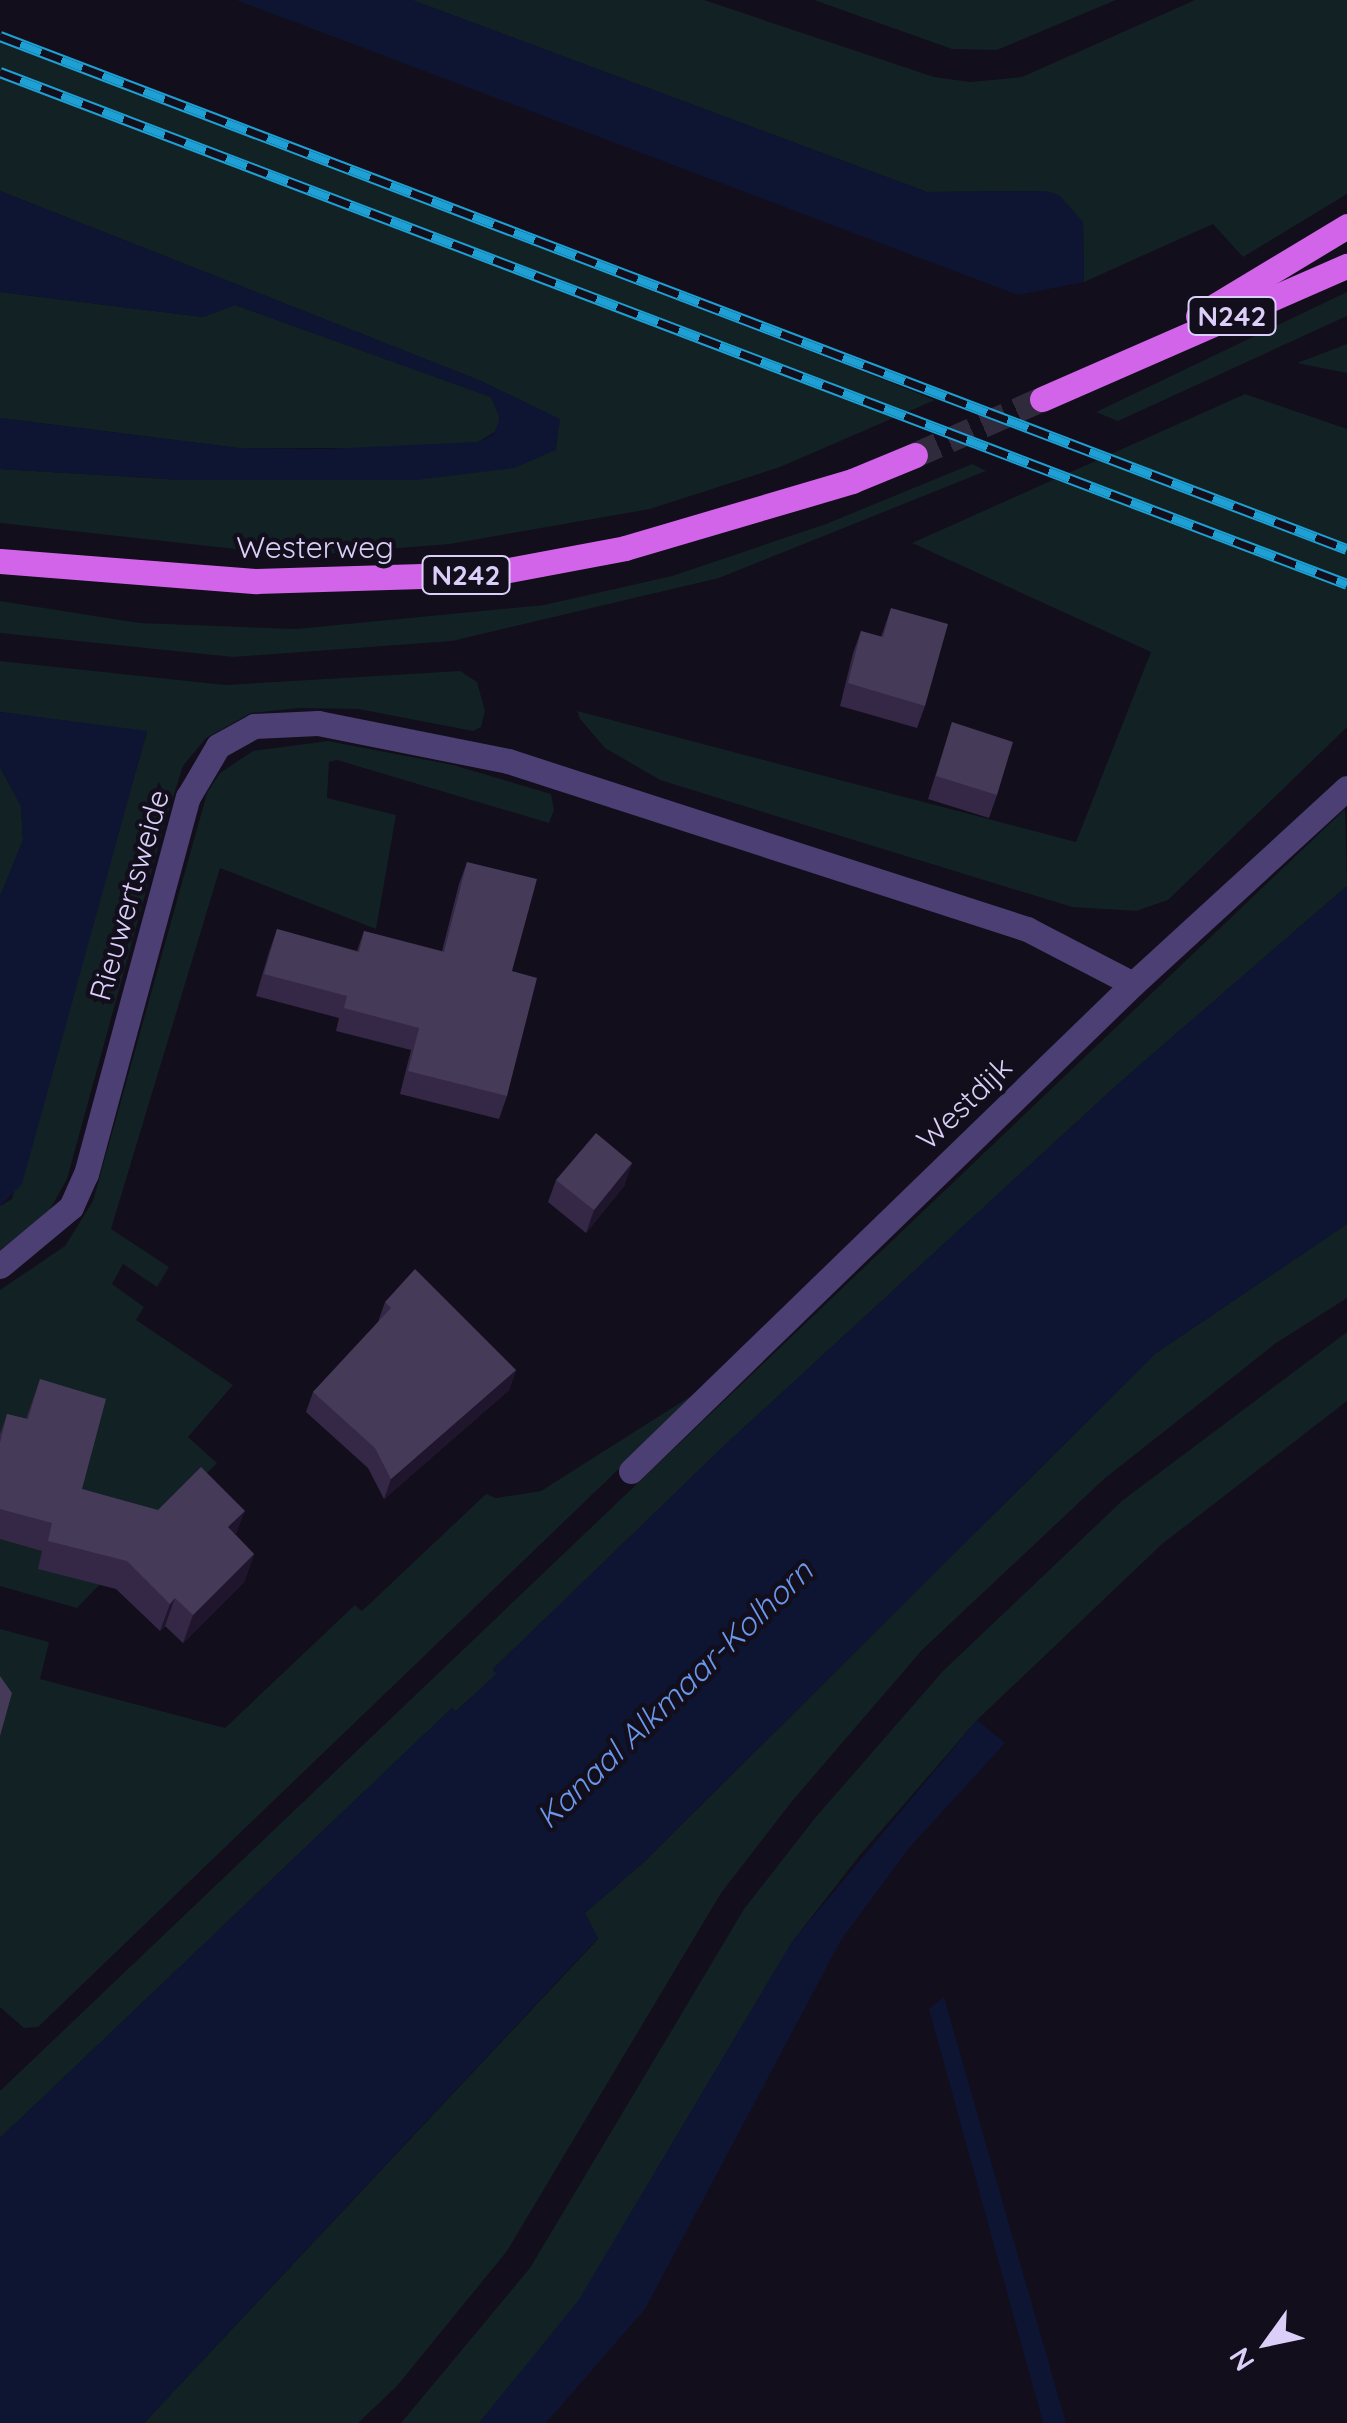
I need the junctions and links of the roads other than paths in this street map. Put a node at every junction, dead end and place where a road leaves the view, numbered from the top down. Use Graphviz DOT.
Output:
graph roads {
  1 [pos="1347,226"];
  2 [pos="1347,266"];
  3 [pos="1116,365"];
  4 [pos="1042,399"];
  5 [pos="915,455"];
  6 [pos="0,561"];
  7 [pos="1347,788"];
  8 [pos="1133,984"];
  9 [pos="0,1266"];
  10 [pos="631,1471"];
  1 -- 3 [label="main road, N242"];
  2 -- 3 [label="main road, N242"];
  3 -- 4 [label="main road, N242"];
  5 -- 6 [label="main road, Westerweg / N242"];
  7 -- 8 [label="street, Westdijk"];
  8 -- 9 [label="street, Rieuwertsweide"];
  8 -- 10 [label="street, Westdijk"];
}
